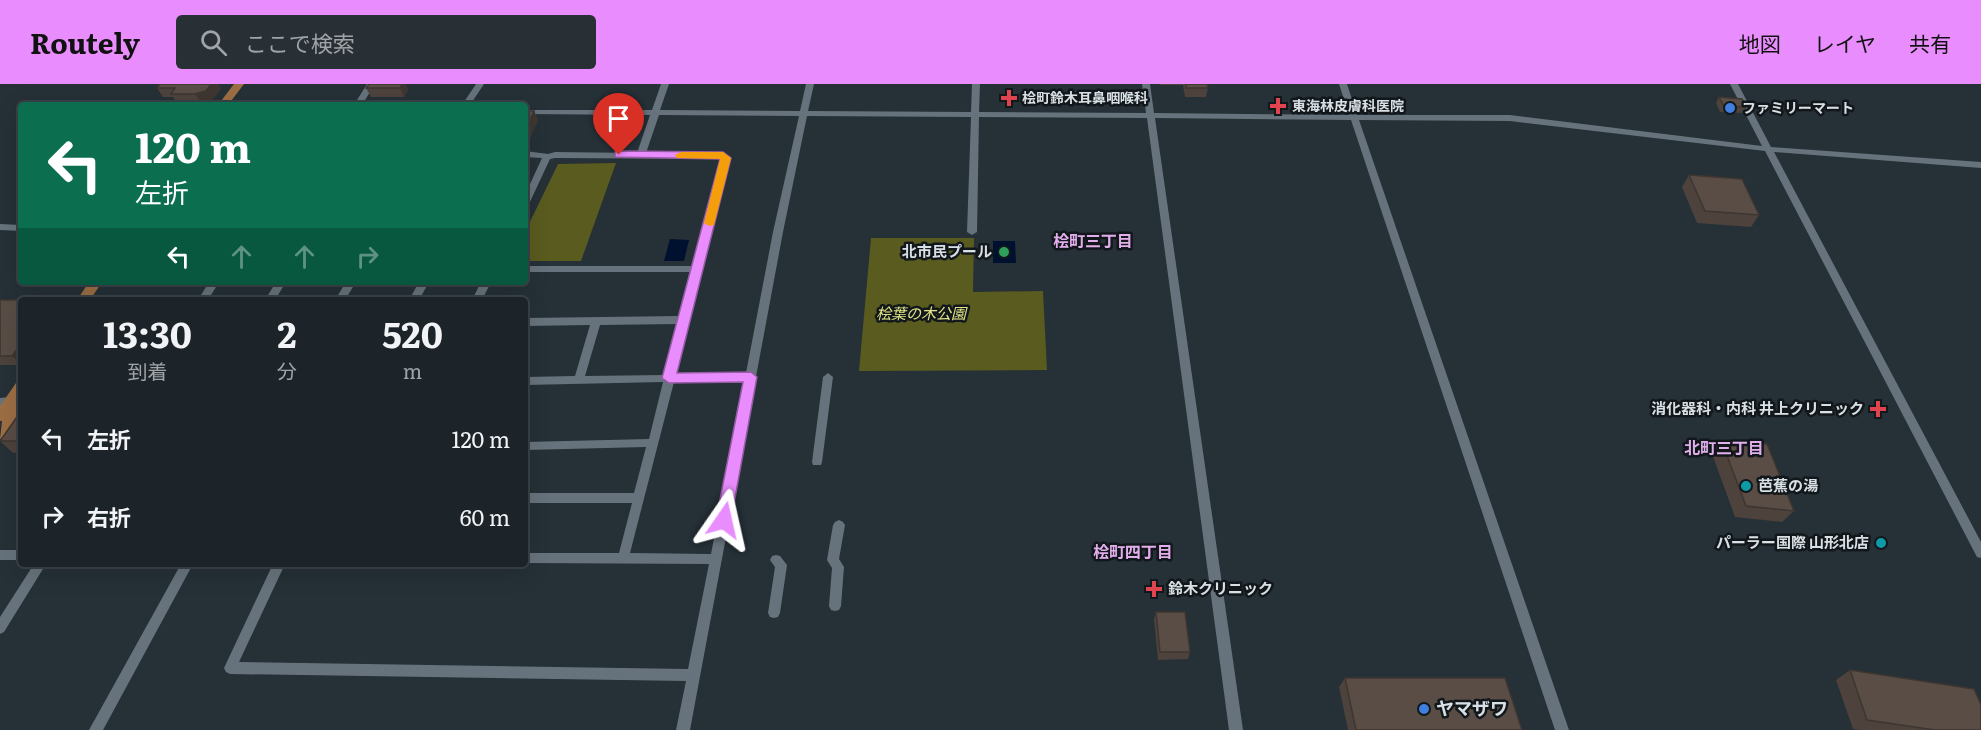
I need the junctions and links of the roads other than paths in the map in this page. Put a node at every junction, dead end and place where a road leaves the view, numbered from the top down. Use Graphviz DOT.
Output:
graph roads {
  1 [pos="239,84"];
  2 [pos="249,84"];
  3 [pos="371,84"];
  4 [pos="480,84"];
  5 [pos="665,84"];
  6 [pos="810,84"];
  7 [pos="976,84"];
  8 [pos="1146,84"];
  9 [pos="1343,84"];
  10 [pos="1734,84"];
  11 [pos="225,102"];
  12 [pos="236,102"];
  13 [pos="360,102"];
  14 [pos="468,102"];
  15 [pos="528,112"];
  16 [pos="655,112"];
  17 [pos="804,113"];
  18 [pos="975,114"];
  19 [pos="1151,114"];
  20 [pos="1354,117"];
  21 [pos="1767,149"];
  22 [pos="528,154"];
  23 [pos="641,155"];
  24 [pos="547,157"];
  25 [pos="1981,165"];
  26 [pos="528,198"];
  27 [pos="0,227"];
  28 [pos="18,228"];
  29 [pos="972,232"];
  30 [pos="528,269"];
  31 [pos="697,269"];
  32 [pos="684,320"];
  33 [pos="596,321"];
  34 [pos="528,322"];
  35 [pos="751,377"];
  36 [pos="828,377"];
  37 [pos="669,378"];
  38 [pos="579,380"];
  39 [pos="528,381"];
  40 [pos="13,402"];
  41 [pos="0,416"];
  42 [pos="0,434"];
  43 [pos="652,443"];
  44 [pos="528,446"];
  45 [pos="817,462"];
  46 [pos="528,498"];
  47 [pos="637,498"];
  48 [pos="839,525"];
  49 [pos="1981,553"];
  50 [pos="0,555"];
  51 [pos="18,555"];
  52 [pos="528,558"];
  53 [pos="622,559"];
  54 [pos="716,559"];
  55 [pos="776,560"];
  56 [pos="38,567"];
  57 [pos="186,567"];
  58 [pos="278,567"];
  59 [pos="835,606"];
  60 [pos="774,613"];
  61 [pos="0,628"];
  62 [pos="694,675"];
  63 [pos="96,730"];
  64 [pos="683,730"];
  65 [pos="1236,730"];
  66 [pos="1562,730"];
  1 -- 11 [label="main road"];
  2 -- 12 [label="main road"];
  3 -- 13 [label="street"];
  4 -- 14 [label="street"];
  5 -- 16 [label="street"];
  6 -- 17 [label="street"];
  7 -- 18 [label="street"];
  8 -- 19 [label="street"];
  9 -- 20 [label="street"];
  10 -- 21 [label="street"];
  15 -- 16 [label="street"];
  16 -- 17 [label="street"];
  16 -- 23 [label="street"];
  17 -- 18 [label="street"];
  17 -- 35 [label="street"];
  18 -- 19 [label="street"];
  18 -- 29 [label="street"];
  19 -- 20 [label="street"];
  19 -- 65 [label="street"];
  20 -- 21 [label="street"];
  20 -- 66 [label="street"];
  21 -- 25 [label="street"];
  21 -- 49 [label="street"];
  22 -- 24 [label="street"];
  23 -- 24 [label="street"];
  23 -- 31 [label="street"];
  24 -- 26 [label="street"];
  27 -- 28 [label="street"];
  30 -- 31 [label="street"];
  31 -- 32 [label="street"];
  32 -- 33 [label="street"];
  32 -- 37 [label="street"];
  33 -- 34 [label="street"];
  33 -- 38 [label="street"];
  35 -- 37 [label="street"];
  35 -- 54 [label="street"];
  36 -- 45 [label="street"];
  37 -- 38 [label="street"];
  37 -- 43 [label="street"];
  38 -- 39 [label="street"];
  40 -- 41 [label="main road"];
  40 -- 42 [label="main road"];
  43 -- 44 [label="street"];
  43 -- 47 [label="street"];
  46 -- 47 [label="street"];
  47 -- 53 [label="street"];
  48 -- 59 [label="street"];
  50 -- 51 [label="street"];
  52 -- 53 [label="street"];
  53 -- 54 [label="street"];
  54 -- 62 [label="street"];
  55 -- 60 [label="street"];
  56 -- 61 [label="street"];
  57 -- 63 [label="street"];
  58 -- 62 [label="street"];
  62 -- 64 [label="street"];
}
